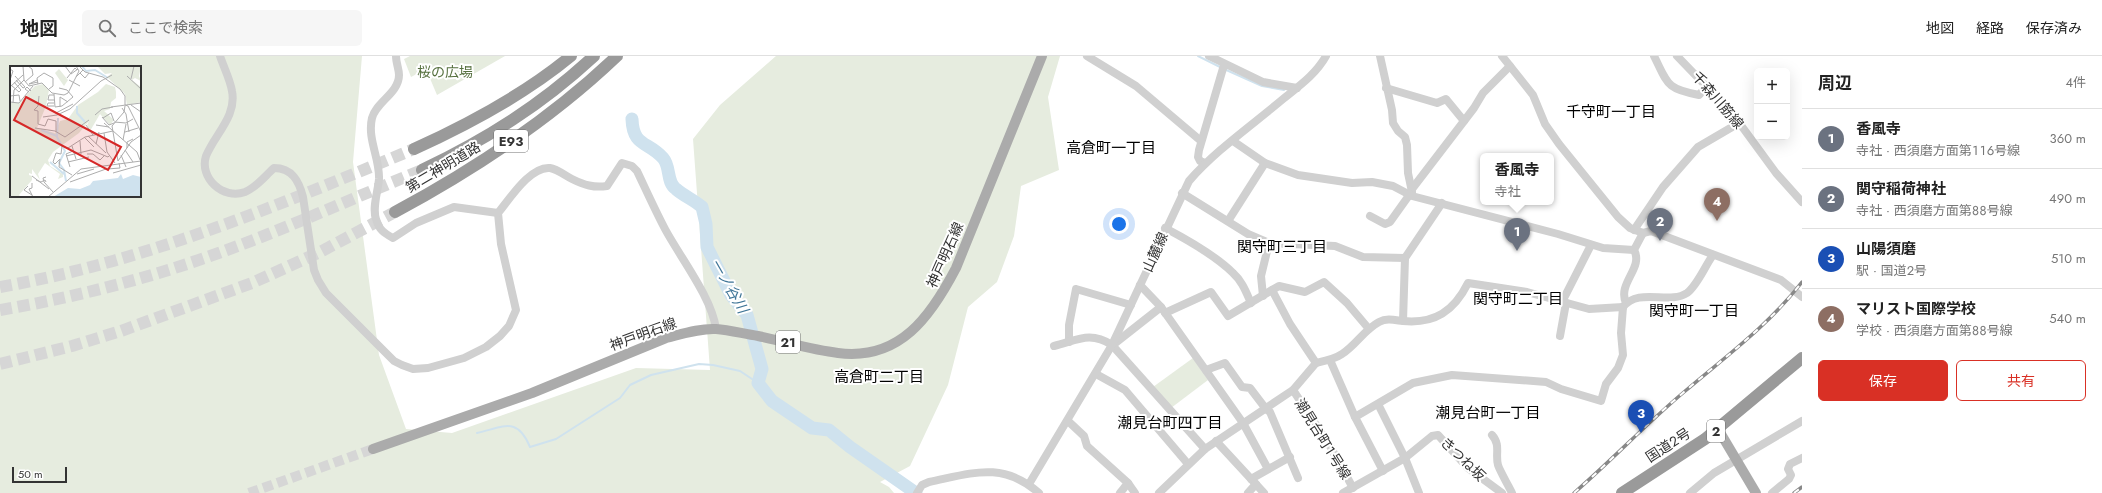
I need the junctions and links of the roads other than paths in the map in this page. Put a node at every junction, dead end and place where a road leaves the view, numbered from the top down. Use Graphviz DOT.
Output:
graph roads {
  1 [pos="220,56"];
  2 [pos="396,56"];
  3 [pos="566,56"];
  4 [pos="571,56"];
  5 [pos="594,56"];
  6 [pos="617,56"];
  7 [pos="1042,56"];
  8 [pos="1087,56"];
  9 [pos="1209,56"];
  10 [pos="1326,56"];
  11 [pos="1380,56"];
  12 [pos="1502,56"];
  13 [pos="1654,56"];
  14 [pos="1677,56"];
  15 [pos="1510,66"];
  16 [pos="1223,67"];
  17 [pos="537,81"];
  18 [pos="1707,86"];
  19 [pos="1297,88"];
  20 [pos="1386,88"];
  21 [pos="1464,121"];
  22 [pos="1739,123"];
  23 [pos="1201,141"];
  24 [pos="1233,141"];
  25 [pos="414,149"];
  26 [pos="1205,163"];
  27 [pos="1265,163"];
  28 [pos="422,170"];
  29 [pos="1182,193"];
  30 [pos="1411,193"];
  31 [pos="1802,202"];
  32 [pos="1442,203"];
  33 [pos="395,212"];
  34 [pos="498,213"];
  35 [pos="1370,216"];
  36 [pos="1228,221"];
  37 [pos="1165,228"];
  38 [pos="1634,230"];
  39 [pos="1643,233"];
  40 [pos="1269,242"];
  41 [pos="1591,245"];
  42 [pos="1634,250"];
  43 [pos="1713,255"];
  44 [pos="1405,258"];
  45 [pos="1140,285"];
  46 [pos="1272,290"];
  47 [pos="1263,296"];
  48 [pos="1802,297"];
  49 [pos="1251,303"];
  50 [pos="1564,303"];
  51 [pos="1131,305"];
  52 [pos="1625,305"];
  53 [pos="1163,310"];
  54 [pos="1403,321"];
  55 [pos="716,329"];
  56 [pos="1369,329"];
  57 [pos="1560,336"];
  58 [pos="1069,342"];
  59 [pos="1054,346"];
  60 [pos="1112,346"];
  61 [pos="1802,358"];
  62 [pos="1330,360"];
  63 [pos="1316,364"];
  64 [pos="1206,370"];
  65 [pos="1096,374"];
  66 [pos="1293,390"];
  67 [pos="1378,404"];
  68 [pos="1266,409"];
  69 [pos="1355,417"];
  70 [pos="1068,421"];
  71 [pos="1802,421"];
  72 [pos="1243,422"];
  73 [pos="1718,429"];
  74 [pos="1492,435"];
  75 [pos="1216,441"];
  76 [pos="373,449"];
  77 [pos="1206,449"];
  78 [pos="1290,457"];
  79 [pos="1405,458"];
  80 [pos="1802,458"];
  81 [pos="1736,459"];
  82 [pos="1188,464"];
  83 [pos="1268,469"];
  84 [pos="1383,471"];
  85 [pos="1298,478"];
  86 [pos="1253,482"];
  87 [pos="1128,483"];
  88 [pos="1029,484"];
  89 [pos="1353,488"];
  90 [pos="917,493"];
  91 [pos="1039,493"];
  92 [pos="1120,493"];
  93 [pos="1135,493"];
  94 [pos="1159,493"];
  95 [pos="1248,493"];
  96 [pos="1264,493"];
  97 [pos="1343,493"];
  98 [pos="1419,493"];
  99 [pos="1502,493"];
  100 [pos="1512,493"];
  101 [pos="1622,493"];
  102 [pos="1690,493"];
  103 [pos="1756,493"];
  104 [pos="1772,493"];
  1 -- 34 [label="street"];
  2 -- 34 [label="street"];
  3 -- 17 [label="highway"];
  4 -- 17 [label="highway, 第二神明道路 / E93"];
  5 -- 28 [label="highway, 第二神明道路 / E93"];
  6 -- 33 [label="highway, 第二神明道路 / E93"];
  7 -- 55 [label="main road, 神戸明石線 / 21"];
  8 -- 23 [label="street"];
  9 -- 16 [label="street"];
  10 -- 19 [label="street, 山麓線"];
  11 -- 20 [label="street"];
  12 -- 15 [label="street"];
  13 -- 18 [label="street"];
  14 -- 18 [label="street, 千森川筋線"];
  15 -- 21 [label="street"];
  15 -- 38 [label="street"];
  16 -- 19 [label="street"];
  16 -- 23 [label="street"];
  17 -- 25 [label="highway, 第二神明道路 / E93"];
  18 -- 22 [label="street, 千森川筋線"];
  19 -- 24 [label="street, 山麓線"];
  20 -- 21 [label="street"];
  20 -- 30 [label="street"];
  21 -- 30 [label="street"];
  22 -- 31 [label="street, 千森川筋線"];
  22 -- 38 [label="street"];
  23 -- 26 [label="street"];
  24 -- 26 [label="street, 山麓線"];
  24 -- 27 [label="street"];
  26 -- 29 [label="street, 山麓線"];
  27 -- 30 [label="street"];
  27 -- 36 [label="street"];
  29 -- 36 [label="street"];
  29 -- 37 [label="street, 山麓線"];
  30 -- 32 [label="street"];
  30 -- 35 [label="street"];
  32 -- 41 [label="street"];
  32 -- 44 [label="street"];
  34 -- 55 [label="street"];
  36 -- 40 [label="street"];
  37 -- 45 [label="street, 山麓線"];
  37 -- 49 [label="street"];
  38 -- 39 [label="street"];
  39 -- 42 [label="street"];
  39 -- 43 [label="street"];
  40 -- 44 [label="street"];
  40 -- 47 [label="street"];
  41 -- 42 [label="street"];
  41 -- 50 [label="street"];
  42 -- 52 [label="street"];
  43 -- 48 [label="street"];
  43 -- 52 [label="street"];
  44 -- 54 [label="street"];
  45 -- 51 [label="street, 山麓線"];
  45 -- 53 [label="street"];
  46 -- 47 [label="street"];
  46 -- 56 [label="street"];
  46 -- 63 [label="street"];
  47 -- 49 [label="street"];
  49 -- 53 [label="street"];
  50 -- 52 [label="street"];
  50 -- 54 [label="street"];
  50 -- 57 [label="street"];
  51 -- 58 [label="street"];
  51 -- 60 [label="street, 山麓線"];
  52 -- 67 [label="street"];
  53 -- 60 [label="street"];
  53 -- 64 [label="street"];
  54 -- 56 [label="street"];
  55 -- 76 [label="main road, 神戸明石線 / 21"];
  56 -- 62 [label="street"];
  58 -- 59 [label="street"];
  58 -- 60 [label="street"];
  60 -- 65 [label="street, 山麓線"];
  60 -- 77 [label="street"];
  61 -- 73 [label="highway, 国道2号 / 2"];
  62 -- 63 [label="street"];
  62 -- 69 [label="street"];
  63 -- 66 [label="street"];
  64 -- 68 [label="street"];
  64 -- 72 [label="street"];
  65 -- 70 [label="street, 山麓線"];
  65 -- 82 [label="street"];
  66 -- 68 [label="street"];
  66 -- 89 [label="street, 潮見台町１号線"];
  67 -- 69 [label="street"];
  67 -- 79 [label="street"];
  68 -- 72 [label="street"];
  68 -- 78 [label="street"];
  69 -- 84 [label="street"];
  70 -- 87 [label="street"];
  70 -- 88 [label="street, 山麓線"];
  71 -- 81 [label="street"];
  72 -- 75 [label="street"];
  72 -- 83 [label="street"];
  73 -- 81 [label="main road"];
  73 -- 101 [label="highway, 国道2号 / 2"];
  74 -- 100 [label="street"];
  75 -- 77 [label="street"];
  75 -- 86 [label="street"];
  77 -- 82 [label="street"];
  78 -- 83 [label="street"];
  78 -- 85 [label="street"];
  79 -- 84 [label="street"];
  79 -- 98 [label="street"];
  79 -- 99 [label="street, きつね坂"];
  80 -- 104 [label="street"];
  81 -- 102 [label="street"];
  81 -- 103 [label="main road"];
  82 -- 94 [label="street"];
  83 -- 86 [label="street"];
  84 -- 89 [label="street"];
  86 -- 95 [label="street"];
  86 -- 96 [label="street"];
  87 -- 92 [label="street"];
  87 -- 93 [label="street"];
  88 -- 90 [label="street"];
  88 -- 91 [label="street"];
  89 -- 97 [label="street"];
}
